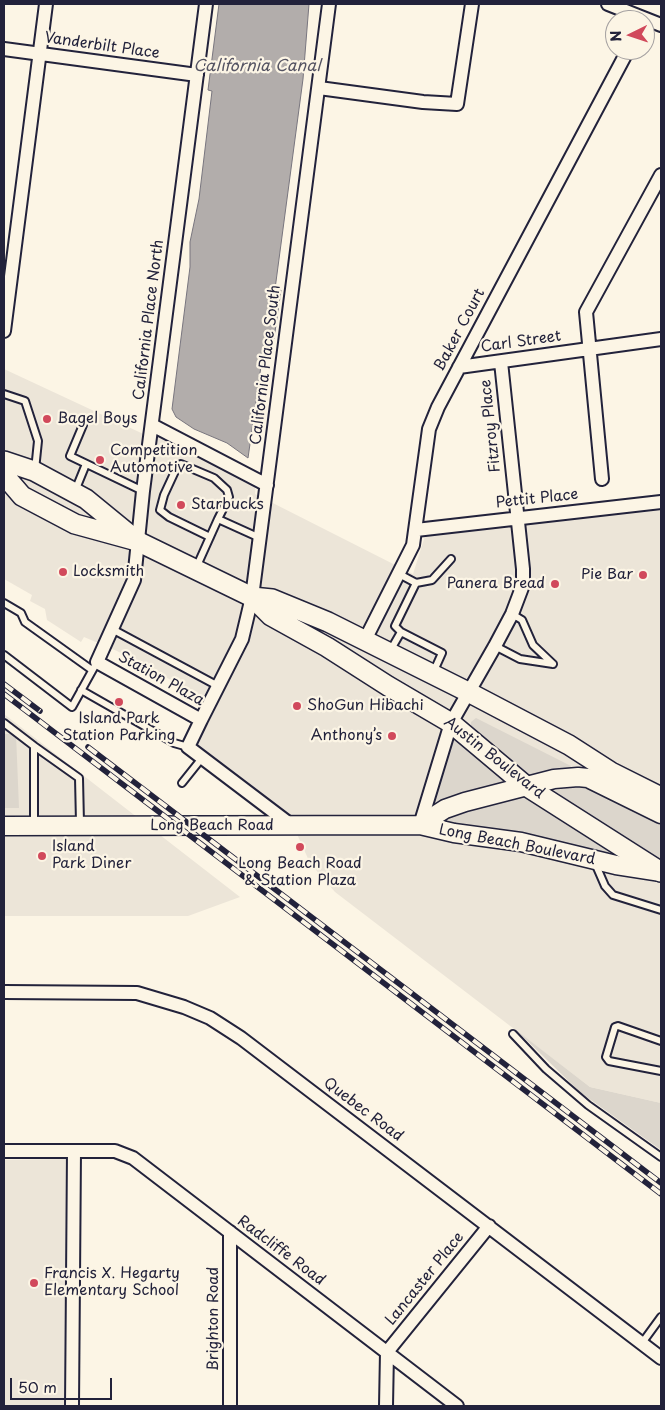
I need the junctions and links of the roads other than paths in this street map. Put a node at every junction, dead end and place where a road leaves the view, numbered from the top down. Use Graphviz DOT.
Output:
graph roads {
  1 [pos="46,4"];
  2 [pos="206,4"];
  3 [pos="329,4"];
  4 [pos="472,4"];
  5 [pos="608,4"];
  6 [pos="661,26"];
  7 [pos="4,49"];
  8 [pos="39,54"];
  9 [pos="623,60"];
  10 [pos="197,75"];
  11 [pos="318,88"];
  12 [pos="661,176"];
  13 [pos="4,331"];
  14 [pos="661,339"];
  15 [pos="588,349"];
  16 [pos="500,362"];
  17 [pos="459,367"];
  18 [pos="4,394"];
  19 [pos="83,425"];
  20 [pos="152,426"];
  21 [pos="4,461"];
  22 [pos="86,464"];
  23 [pos="34,471"];
  24 [pos="4,475"];
  25 [pos="602,479"];
  26 [pos="267,485"];
  27 [pos="143,491"];
  28 [pos="74,493"];
  29 [pos="661,502"];
  30 [pos="518,517"];
  31 [pos="218,519"];
  32 [pos="416,530"];
  33 [pos="210,537"];
  34 [pos="261,539"];
  35 [pos="137,540"];
  36 [pos="452,559"];
  37 [pos="196,569"];
  38 [pos="399,574"];
  39 [pos="416,583"];
  40 [pos="252,597"];
  41 [pos="4,603"];
  42 [pos="512,614"];
  43 [pos="112,629"];
  44 [pos="401,632"];
  45 [pos="365,640"];
  46 [pos="496,646"];
  47 [pos="389,652"];
  48 [pos="4,656"];
  49 [pos="94,666"];
  50 [pos="432,674"];
  51 [pos="218,686"];
  52 [pos="81,690"];
  53 [pos="470,693"];
  54 [pos="201,720"];
  55 [pos="4,722"];
  56 [pos="452,723"];
  57 [pos="34,746"];
  58 [pos="188,747"];
  59 [pos="202,758"];
  60 [pos="182,782"];
  61 [pos="526,786"];
  62 [pos="661,797"];
  63 [pos="661,814"];
  64 [pos="291,825"];
  65 [pos="420,825"];
  66 [pos="4,826"];
  67 [pos="34,826"];
  68 [pos="80,826"];
  69 [pos="594,859"];
  70 [pos="661,872"];
  71 [pos="661,910"];
  72 [pos="4,992"];
  73 [pos="513,1034"];
  74 [pos="661,1041"];
  75 [pos="661,1070"];
  76 [pos="4,1151"];
  77 [pos="74,1152"];
  78 [pos="661,1157"];
  79 [pos="489,1226"];
  80 [pos="230,1232"];
  81 [pos="661,1317"];
  82 [pos="642,1343"];
  83 [pos="387,1352"];
  84 [pos="661,1358"];
  85 [pos="72,1406"];
  86 [pos="230,1406"];
  87 [pos="386,1406"];
  88 [pos="457,1406"];
  1 -- 8 [label="street"];
  2 -- 10 [label="street, California Place North"];
  3 -- 11 [label="street, California Place South"];
  4 -- 11 [label="street"];
  5 -- 6 [label="street"];
  7 -- 8 [label="street, Vanderbilt Place"];
  8 -- 10 [label="street, Vanderbilt Place"];
  8 -- 13 [label="street"];
  9 -- 17 [label="street, Baker Court"];
  10 -- 20 [label="street, California Place North"];
  11 -- 26 [label="street, California Place South"];
  12 -- 15 [label="street"];
  14 -- 15 [label="street, Carl Street"];
  15 -- 16 [label="street, Carl Street"];
  15 -- 25 [label="street"];
  16 -- 17 [label="street, Carl Street"];
  16 -- 30 [label="street, Fitzroy Place"];
  17 -- 32 [label="street, Baker Court"];
  18 -- 23 [label="lane"];
  19 -- 22 [label="lane"];
  20 -- 26 [label="street"];
  20 -- 27 [label="street, California Place North"];
  21 -- 23 [label="main road, Austin Boulevard"];
  22 -- 27 [label="lane"];
  22 -- 28 [label="lane"];
  23 -- 28 [label="main road, Austin Boulevard"];
  24 -- 35 [label="main road, Austin Boulevard"];
  26 -- 34 [label="street, California Place South"];
  27 -- 35 [label="street, California Place North"];
  28 -- 35 [label="main road, Austin Boulevard"];
  29 -- 30 [label="street, Pettit Place"];
  30 -- 32 [label="street, Pettit Place"];
  30 -- 42 [label="street, Fitzroy Place"];
  31 -- 33 [label="lane"];
  31 -- 33 [label="lane"];
  31 -- 34 [label="lane"];
  32 -- 38 [label="street, Baker Court"];
  33 -- 37 [label="lane"];
  34 -- 40 [label="street, California Place South"];
  35 -- 37 [label="main road, Austin Boulevard"];
  35 -- 43 [label="street, California Place North"];
  36 -- 39 [label="lane"];
  37 -- 40 [label="main road, Austin Boulevard"];
  38 -- 39 [label="lane"];
  38 -- 45 [label="street, Baker Court"];
  39 -- 44 [label="lane"];
  40 -- 45 [label="main road, Austin Boulevard"];
  40 -- 51 [label="street, California Place South"];
  40 -- 56 [label="main road, Austin Boulevard"];
  41 -- 49 [label="lane"];
  42 -- 46 [label="street, Fitzroy Place"];
  42 -- 46 [label="lane"];
  43 -- 49 [label="street, California Place North"];
  43 -- 51 [label="lane"];
  44 -- 47 [label="lane"];
  44 -- 50 [label="lane"];
  45 -- 47 [label="main road, Austin Boulevard"];
  46 -- 53 [label="street, Fitzroy Place"];
  47 -- 50 [label="main road, Austin Boulevard"];
  48 -- 52 [label="lane"];
  49 -- 52 [label="lane"];
  49 -- 54 [label="street, Station Plaza"];
  50 -- 53 [label="main road, Austin Boulevard"];
  51 -- 54 [label="street, California Place South"];
  52 -- 58 [label="lane"];
  53 -- 56 [label="street, Fitzroy Place"];
  53 -- 62 [label="main road, Austin Boulevard"];
  54 -- 58 [label="street, Station Plaza"];
  55 -- 57 [label="lane"];
  56 -- 61 [label="main road, Austin Boulevard"];
  56 -- 65 [label="street, Fitzroy Place"];
  57 -- 67 [label="lane"];
  57 -- 68 [label="lane"];
  58 -- 59 [label="street"];
  59 -- 60 [label="lane"];
  59 -- 64 [label="street"];
  61 -- 63 [label="main road, Long Beach Boulevard"];
  61 -- 65 [label="main road, Long Beach Boulevard"];
  61 -- 70 [label="main road, Austin Boulevard"];
  64 -- 65 [label="main road, Long Beach Road"];
  64 -- 68 [label="main road, Long Beach Road"];
  65 -- 69 [label="main road, Long Beach Boulevard"];
  66 -- 67 [label="main road, Long Beach Road"];
  67 -- 68 [label="main road, Long Beach Road"];
  69 -- 70 [label="main road, Long Beach Boulevard"];
  69 -- 71 [label="lane"];
  72 -- 79 [label="street, Quebec Road"];
  73 -- 78 [label="lane"];
  74 -- 75 [label="lane"];
  76 -- 77 [label="street, Radcliffe Road"];
  77 -- 80 [label="street, Radcliffe Road"];
  77 -- 85 [label="street"];
  79 -- 82 [label="street, Quebec Road"];
  79 -- 83 [label="street, Lancaster Place"];
  80 -- 83 [label="street, Radcliffe Road"];
  80 -- 86 [label="street, Brighton Road"];
  81 -- 82 [label="lane"];
  82 -- 84 [label="street, Quebec Road"];
  83 -- 87 [label="street"];
  83 -- 88 [label="street, Radcliffe Road"];
}
